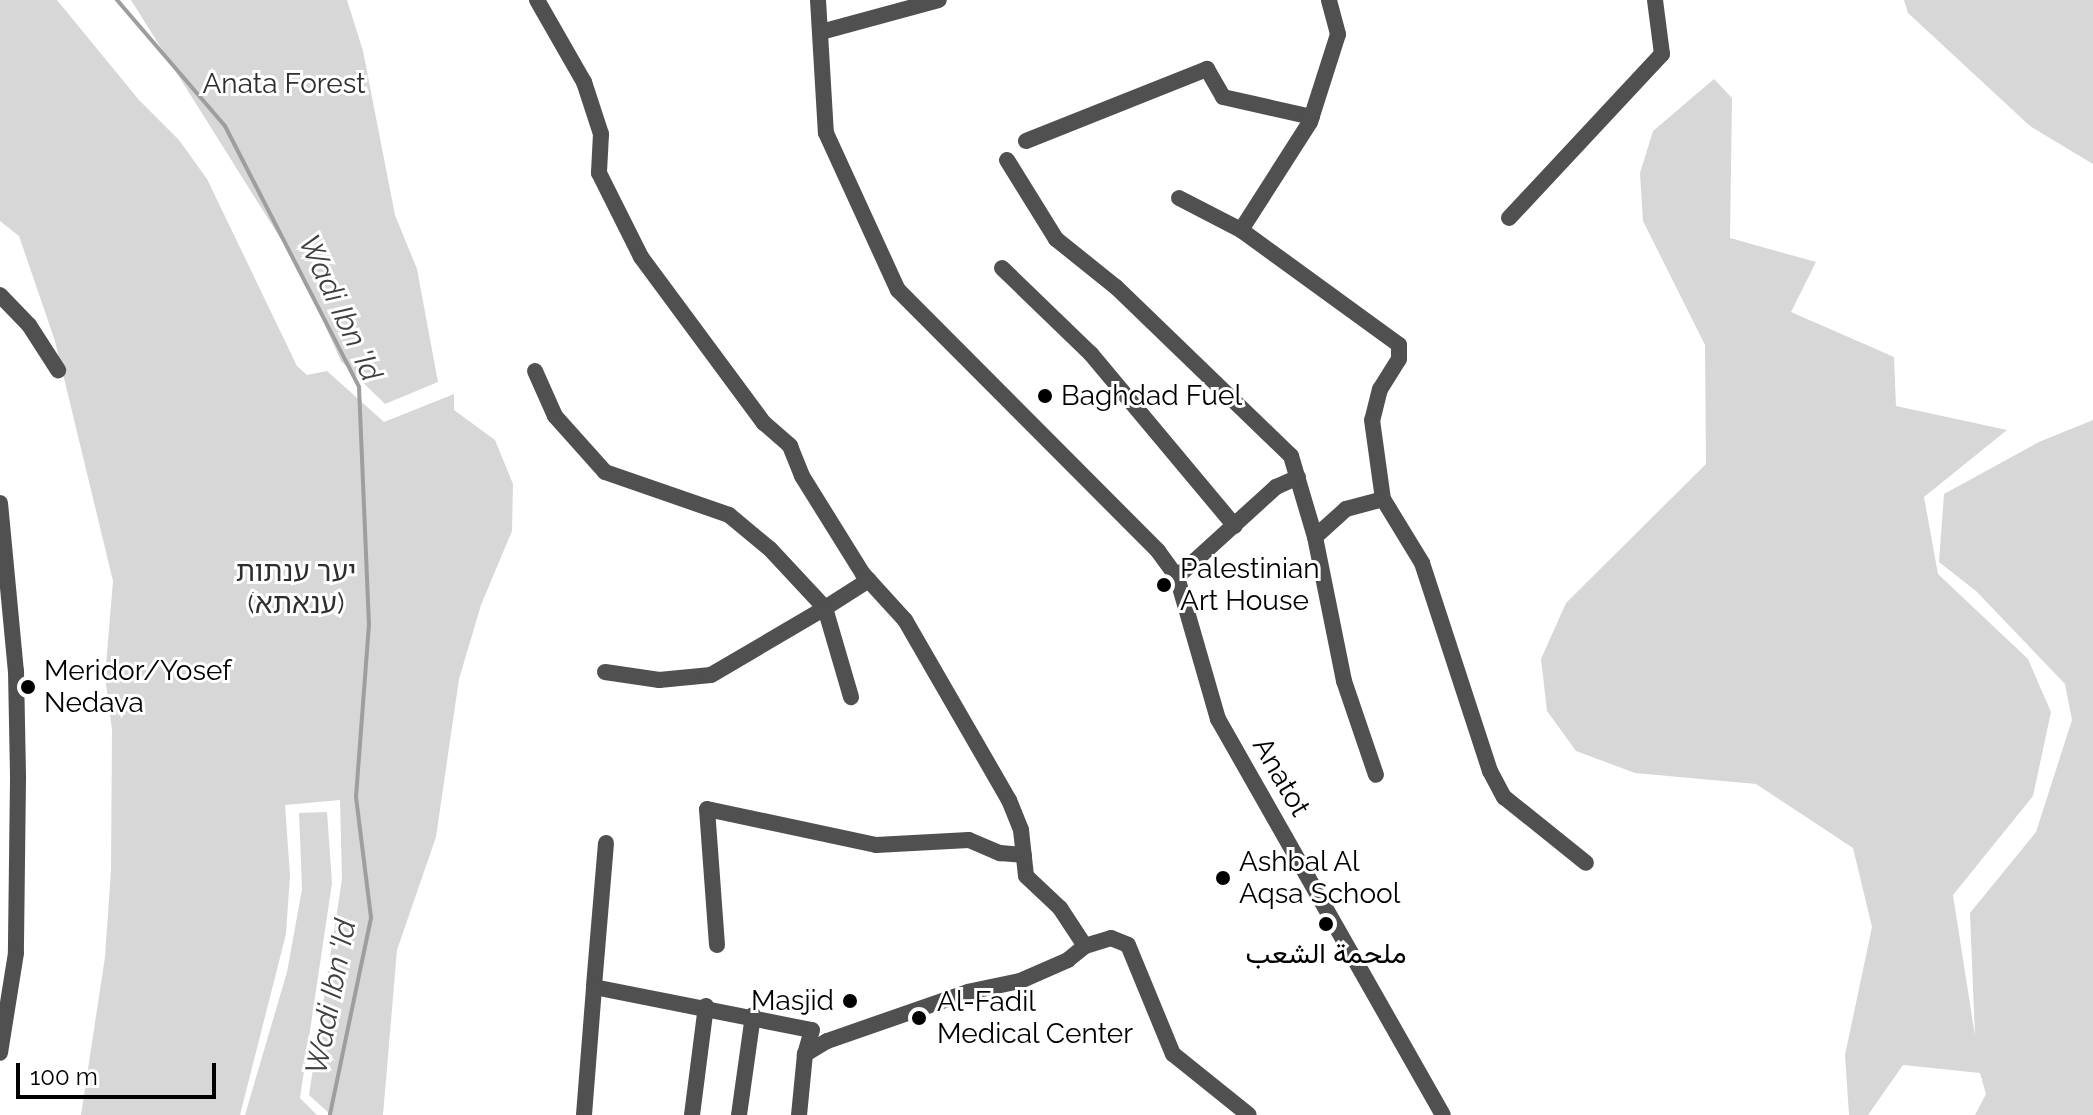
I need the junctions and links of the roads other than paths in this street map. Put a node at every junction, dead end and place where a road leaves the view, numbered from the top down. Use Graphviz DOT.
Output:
graph roads {
  1 [pos="537,0"];
  2 [pos="818,0"];
  3 [pos="939,0"];
  4 [pos="1329,0"];
  5 [pos="1655,0"];
  6 [pos="821,32"];
  7 [pos="1312,117"];
  8 [pos="1026,141"];
  9 [pos="1007,160"];
  10 [pos="1179,198"];
  11 [pos="1509,218"];
  12 [pos="1241,230"];
  13 [pos="1002,268"];
  14 [pos="0,295"];
  15 [pos="58,370"];
  16 [pos="535,371"];
  17 [pos="1298,477"];
  18 [pos="1383,499"];
  19 [pos="0,503"];
  20 [pos="1235,526"];
  21 [pos="1315,537"];
  22 [pos="4,561"];
  23 [pos="1177,577"];
  24 [pos="869,580"];
  25 [pos="825,608"];
  26 [pos="605,672"];
  27 [pos="851,697"];
  28 [pos="1376,775"];
  29 [pos="606,843"];
  30 [pos="1024,855"];
  31 [pos="1586,863"];
  32 [pos="717,945"];
  33 [pos="1085,946"];
  34 [pos="594,987"];
  35 [pos="706,1006"];
  36 [pos="753,1015"];
  37 [pos="0,1053"];
  38 [pos="805,1054"];
  39 [pos="584,1115"];
  40 [pos="692,1115"];
  41 [pos="739,1115"];
  42 [pos="799,1115"];
  43 [pos="1249,1115"];
  44 [pos="1443,1115"];
  1 -- 24 [label="street"];
  2 -- 6 [label="street"];
  3 -- 6 [label="street"];
  4 -- 7 [label="street"];
  5 -- 11 [label="street"];
  6 -- 23 [label="street"];
  7 -- 8 [label="street"];
  7 -- 12 [label="street"];
  9 -- 17 [label="street"];
  10 -- 12 [label="street"];
  12 -- 18 [label="street"];
  13 -- 20 [label="street"];
  14 -- 15 [label="street"];
  16 -- 25 [label="street"];
  17 -- 20 [label="street"];
  17 -- 21 [label="street"];
  18 -- 21 [label="street"];
  18 -- 31 [label="street"];
  19 -- 22 [label="street"];
  20 -- 23 [label="street"];
  21 -- 28 [label="street"];
  22 -- 37 [label="street"];
  23 -- 44 [label="street, Anatot"];
  24 -- 25 [label="street"];
  24 -- 30 [label="street"];
  25 -- 26 [label="street"];
  25 -- 27 [label="street"];
  29 -- 34 [label="street"];
  30 -- 32 [label="street"];
  30 -- 33 [label="street"];
  33 -- 38 [label="street"];
  33 -- 43 [label="street"];
  34 -- 35 [label="street"];
  34 -- 39 [label="street"];
  35 -- 36 [label="street"];
  35 -- 40 [label="street"];
  36 -- 38 [label="street"];
  36 -- 41 [label="street"];
  38 -- 42 [label="street"];
}
